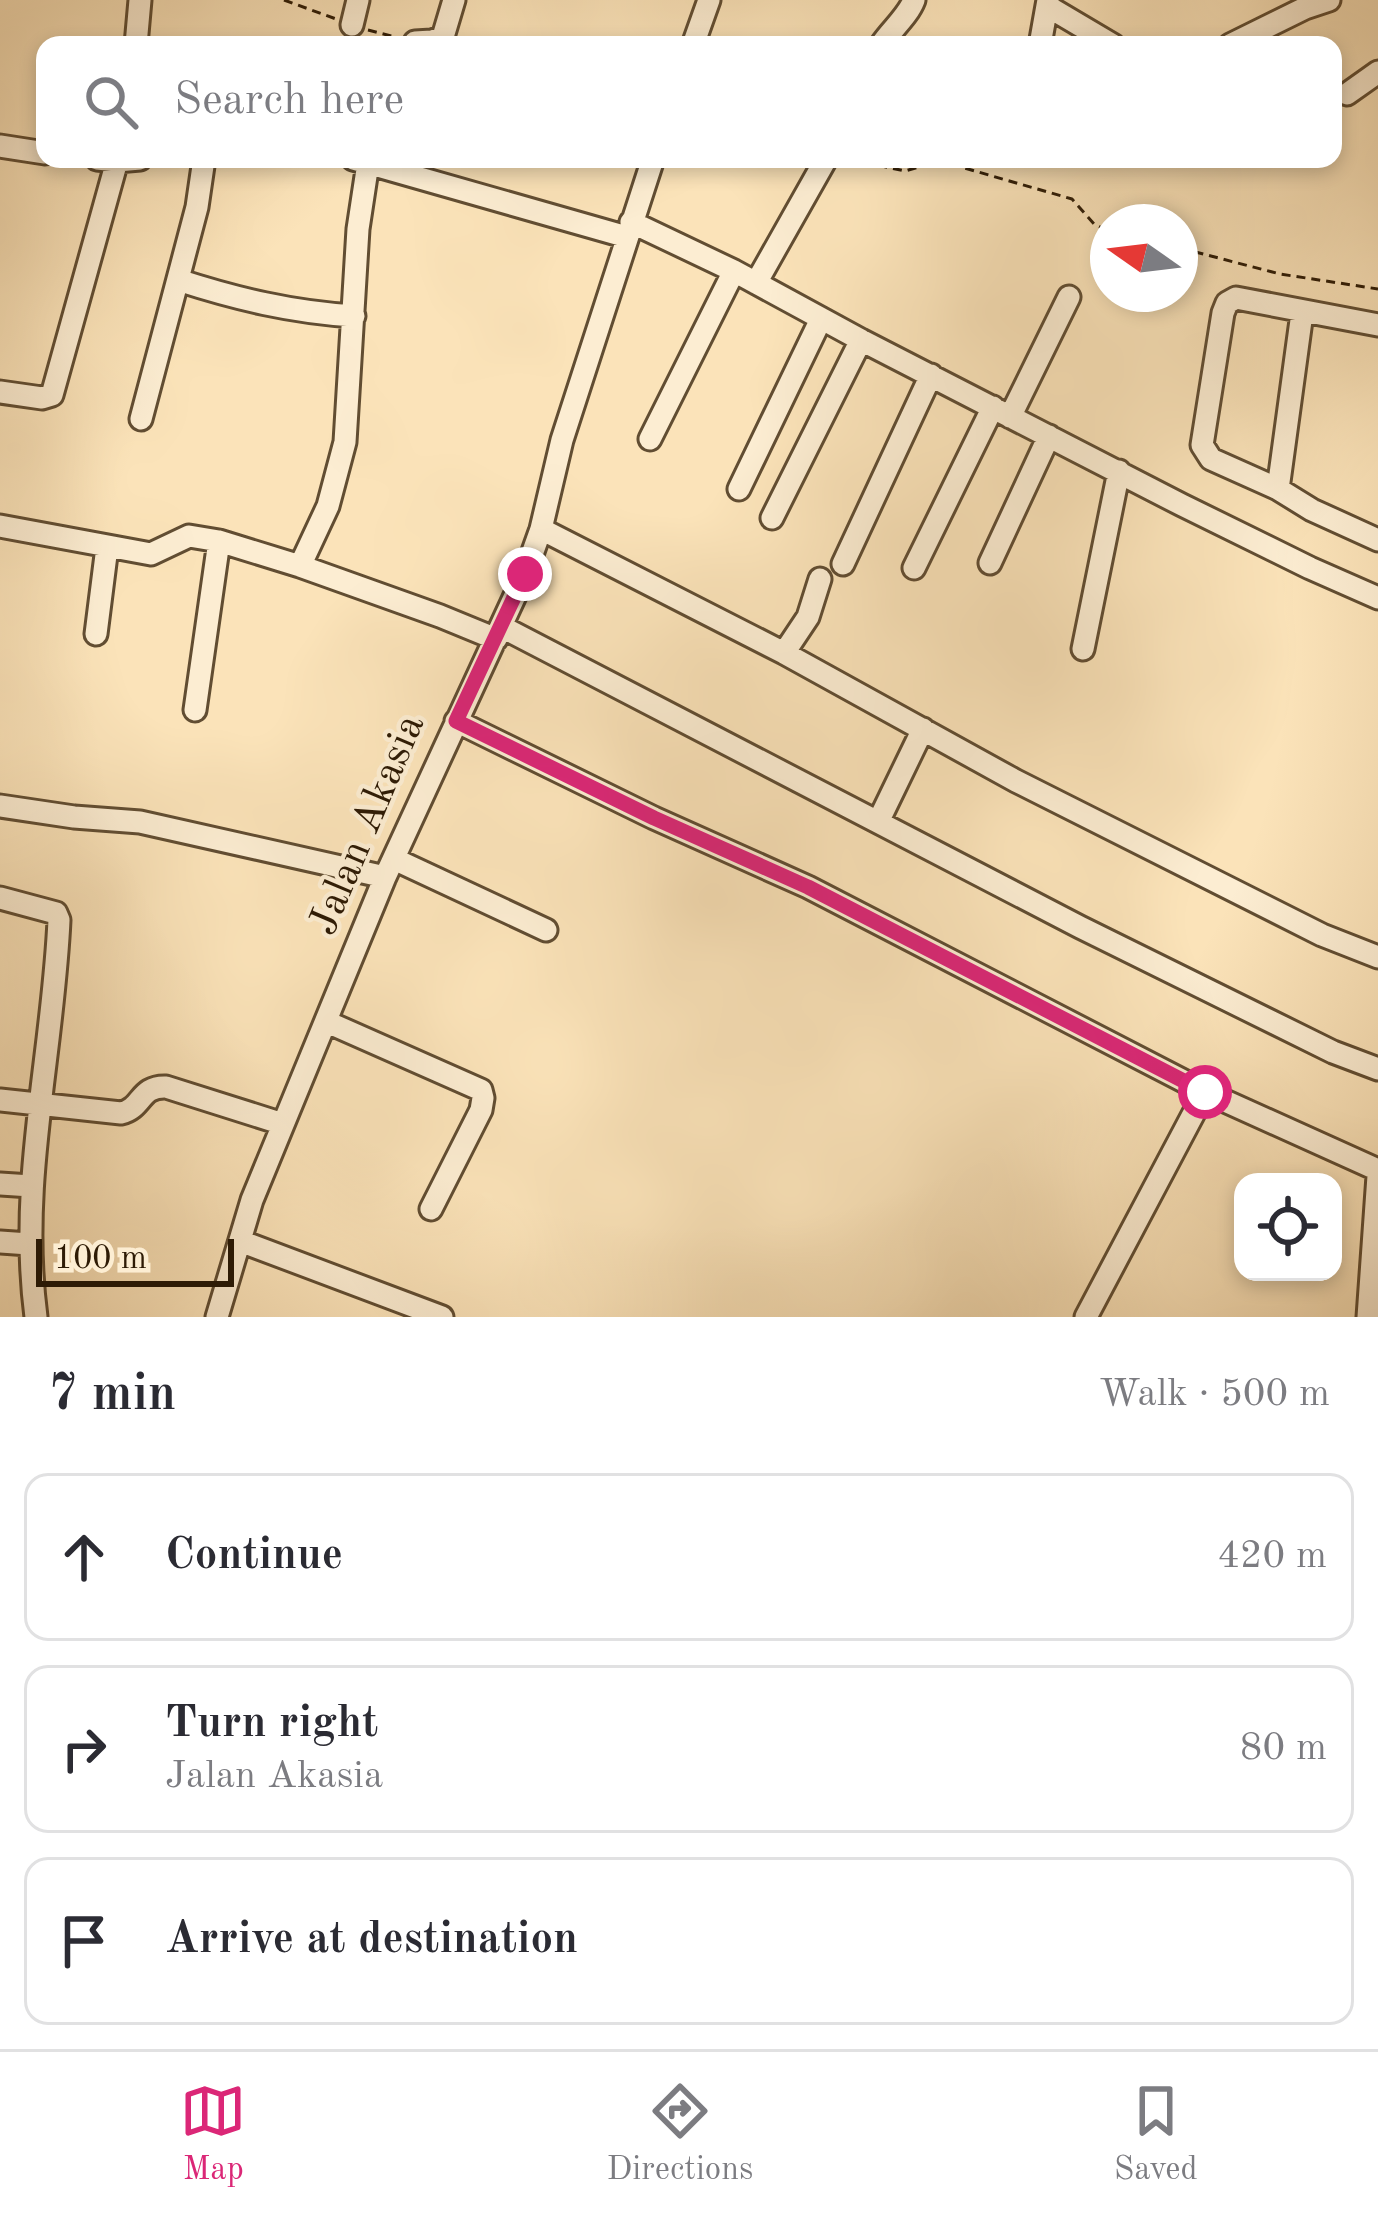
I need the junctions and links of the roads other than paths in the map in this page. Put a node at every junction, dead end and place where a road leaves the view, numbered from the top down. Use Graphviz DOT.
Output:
graph roads {
  1 [pos="140,0"];
  2 [pos="358,0"];
  3 [pos="454,0"];
  4 [pos="709,0"];
  5 [pos="914,0"];
  6 [pos="1329,0"];
  7 [pos="1048,3"];
  8 [pos="352,25"];
  9 [pos="137,36"];
  10 [pos="443,36"];
  11 [pos="696,36"];
  12 [pos="887,36"];
  13 [pos="1042,36"];
  14 [pos="1099,36"];
  15 [pos="1248,36"];
  16 [pos="1378,72"];
  17 [pos="1347,94"];
  18 [pos="0,146"];
  19 [pos="36,152"];
  20 [pos="115,168"];
  21 [pos="202,168"];
  22 [pos="360,168"];
  23 [pos="387,168"];
  24 [pos="650,168"];
  25 [pos="821,168"];
  26 [pos="629,230"];
  27 [pos="734,272"];
  28 [pos="178,280"];
  29 [pos="756,283"];
  30 [pos="1069,297"];
  31 [pos="1302,313"];
  32 [pos="354,316"];
  33 [pos="821,319"];
  34 [pos="1378,325"];
  35 [pos="861,340"];
  36 [pos="931,375"];
  37 [pos="0,392"];
  38 [pos="1002,412"];
  39 [pos="141,419"];
  40 [pos="1049,436"];
  41 [pos="650,439"];
  42 [pos="1119,471"];
  43 [pos="739,489"];
  44 [pos="1278,489"];
  45 [pos="772,518"];
  46 [pos="0,526"];
  47 [pos="541,529"];
  48 [pos="1378,540"];
  49 [pos="219,541"];
  50 [pos="107,547"];
  51 [pos="990,563"];
  52 [pos="843,564"];
  53 [pos="300,566"];
  54 [pos="914,568"];
  55 [pos="820,579"];
  56 [pos="1378,598"];
  57 [pos="500,633"];
  58 [pos="96,634"];
  59 [pos="1083,649"];
  60 [pos="784,653"];
  61 [pos="195,710"];
  62 [pos="456,721"];
  63 [pos="923,729"];
  64 [pos="0,806"];
  65 [pos="879,820"];
  66 [pos="390,868"];
  67 [pos="0,898"];
  68 [pos="546,930"];
  69 [pos="1378,957"];
  70 [pos="327,1022"];
  71 [pos="1378,1069"];
  72 [pos="1205,1092"];
  73 [pos="0,1100"];
  74 [pos="39,1103"];
  75 [pos="283,1124"];
  76 [pos="1378,1173"];
  77 [pos="0,1184"];
  78 [pos="32,1186"];
  79 [pos="431,1209"];
  80 [pos="240,1241"];
  81 [pos="0,1242"];
  82 [pos="29,1244"];
  83 [pos="36,1317"];
  84 [pos="218,1317"];
  85 [pos="442,1317"];
  86 [pos="1086,1317"];
  87 [pos="1368,1317"];
  1 -- 9 [label="street"];
  2 -- 8 [label="street"];
  3 -- 10 [label="street"];
  4 -- 11 [label="street"];
  5 -- 12 [label="street"];
  6 -- 15 [label="street"];
  7 -- 13 [label="street"];
  7 -- 14 [label="street"];
  16 -- 17 [label="street"];
  18 -- 19 [label="street"];
  20 -- 37 [label="street"];
  21 -- 28 [label="street"];
  22 -- 32 [label="street"];
  23 -- 26 [label="street"];
  24 -- 26 [label="street, Jalan Akasia"];
  25 -- 29 [label="street"];
  26 -- 27 [label="street"];
  26 -- 47 [label="street, Jalan Akasia"];
  27 -- 29 [label="street"];
  27 -- 41 [label="street"];
  28 -- 32 [label="street"];
  28 -- 39 [label="street"];
  29 -- 33 [label="street"];
  30 -- 38 [label="street"];
  31 -- 34 [label="street"];
  31 -- 44 [label="street"];
  31 -- 44 [label="street"];
  32 -- 53 [label="street"];
  33 -- 35 [label="street"];
  33 -- 43 [label="street"];
  35 -- 36 [label="street"];
  35 -- 45 [label="street"];
  36 -- 38 [label="street"];
  36 -- 52 [label="street"];
  38 -- 40 [label="street"];
  38 -- 54 [label="street"];
  40 -- 42 [label="street"];
  40 -- 51 [label="street"];
  42 -- 56 [label="street"];
  42 -- 59 [label="street"];
  44 -- 48 [label="street"];
  46 -- 50 [label="street"];
  47 -- 57 [label="street, Jalan Akasia"];
  47 -- 60 [label="street"];
  49 -- 50 [label="street"];
  49 -- 53 [label="street"];
  49 -- 61 [label="street"];
  50 -- 58 [label="street"];
  53 -- 57 [label="street"];
  55 -- 60 [label="street"];
  57 -- 62 [label="street, Jalan Akasia"];
  57 -- 65 [label="street"];
  60 -- 63 [label="street"];
  62 -- 66 [label="street, Jalan Akasia"];
  62 -- 72 [label="street"];
  63 -- 65 [label="street"];
  63 -- 69 [label="street"];
  64 -- 66 [label="street"];
  65 -- 71 [label="street"];
  66 -- 68 [label="street"];
  66 -- 70 [label="street, Jalan Akasia"];
  67 -- 74 [label="street"];
  70 -- 75 [label="street, Jalan Akasia"];
  70 -- 79 [label="street"];
  72 -- 76 [label="street"];
  72 -- 86 [label="street"];
  73 -- 74 [label="street"];
  74 -- 75 [label="street"];
  74 -- 78 [label="street"];
  75 -- 80 [label="street, Jalan Akasia"];
  76 -- 87 [label="street"];
  77 -- 78 [label="street"];
  78 -- 82 [label="street"];
  80 -- 84 [label="street, Jalan Akasia"];
  80 -- 85 [label="street"];
  81 -- 82 [label="street"];
  82 -- 83 [label="street"];
}
